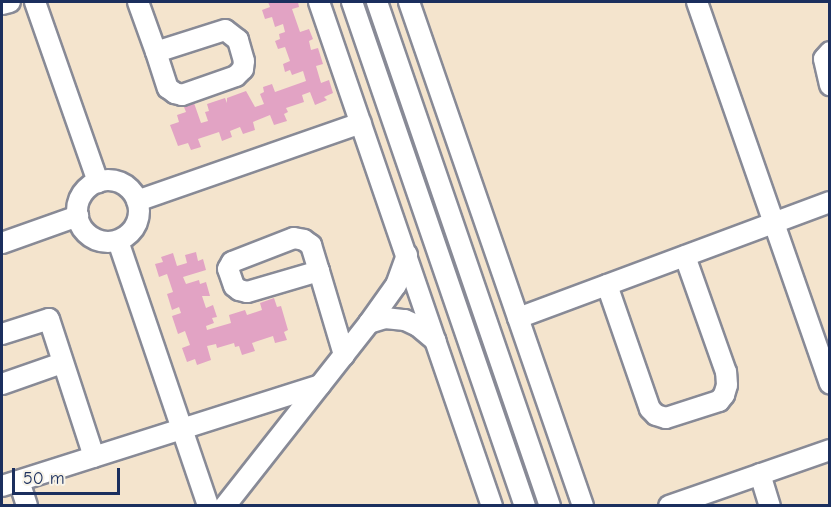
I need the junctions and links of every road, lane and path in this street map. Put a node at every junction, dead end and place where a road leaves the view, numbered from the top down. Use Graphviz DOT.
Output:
graph roads {
  1 [pos="10,2"];
  2 [pos="35,2"];
  3 [pos="138,2"];
  4 [pos="319,2"];
  5 [pos="352,2"];
  6 [pos="377,2"];
  7 [pos="409,2"];
  8 [pos="701,3"];
  9 [pos="2,4"];
  10 [pos="156,52"];
  11 [pos="830,52"];
  12 [pos="830,85"];
  13 [pos="361,123"];
  14 [pos="98,182"];
  15 [pos="137,201"];
  16 [pos="830,202"];
  17 [pos="78,216"];
  18 [pos="772,224"];
  19 [pos="118,241"];
  20 [pos="2,243"];
  21 [pos="407,255"];
  22 [pos="685,256"];
  23 [pos="319,271"];
  24 [pos="607,285"];
  25 [pos="518,318"];
  26 [pos="369,323"];
  27 [pos="2,334"];
  28 [pos="436,341"];
  29 [pos="344,355"];
  30 [pos="825,355"];
  31 [pos="62,363"];
  32 [pos="2,384"];
  33 [pos="830,384"];
  34 [pos="320,385"];
  35 [pos="182,429"];
  36 [pos="830,450"];
  37 [pos="94,457"];
  38 [pos="760,474"];
  39 [pos="10,483"];
  40 [pos="677,504"];
  41 [pos="27,506"];
  42 [pos="208,506"];
  43 [pos="225,506"];
  44 [pos="492,506"];
  45 [pos="525,506"];
  46 [pos="550,506"];
  47 [pos="583,506"];
  48 [pos="770,506"];
  1 -- 9 [label="street"];
  2 -- 14 [label="street"];
  3 -- 10 [label="street"];
  4 -- 13 [label="street"];
  5 -- 45 [label="street"];
  6 -- 46 [label="street"];
  7 -- 25 [label="street"];
  8 -- 18 [label="street"];
  11 -- 12 [label="street"];
  13 -- 15 [label="street"];
  13 -- 21 [label="street"];
  14 -- 15 [label="street"];
  14 -- 17 [label="street"];
  15 -- 19 [label="street"];
  16 -- 18 [label="street"];
  17 -- 19 [label="street"];
  17 -- 20 [label="street"];
  18 -- 22 [label="street"];
  18 -- 30 [label="street"];
  19 -- 35 [label="street"];
  21 -- 26 [label="street"];
  21 -- 28 [label="street"];
  22 -- 24 [label="street"];
  22 -- 24 [label="street"];
  23 -- 29 [label="street"];
  24 -- 25 [label="street"];
  25 -- 47 [label="street"];
  26 -- 28 [label="street"];
  26 -- 29 [label="street"];
  27 -- 31 [label="street"];
  28 -- 44 [label="street"];
  29 -- 34 [label="street"];
  30 -- 33 [label="street"];
  31 -- 32 [label="street"];
  31 -- 37 [label="street"];
  34 -- 35 [label="street"];
  34 -- 43 [label="street"];
  35 -- 37 [label="street"];
  35 -- 42 [label="street"];
  36 -- 38 [label="street"];
  37 -- 39 [label="street"];
  38 -- 40 [label="street"];
  38 -- 48 [label="street"];
  39 -- 41 [label="street"];
}
